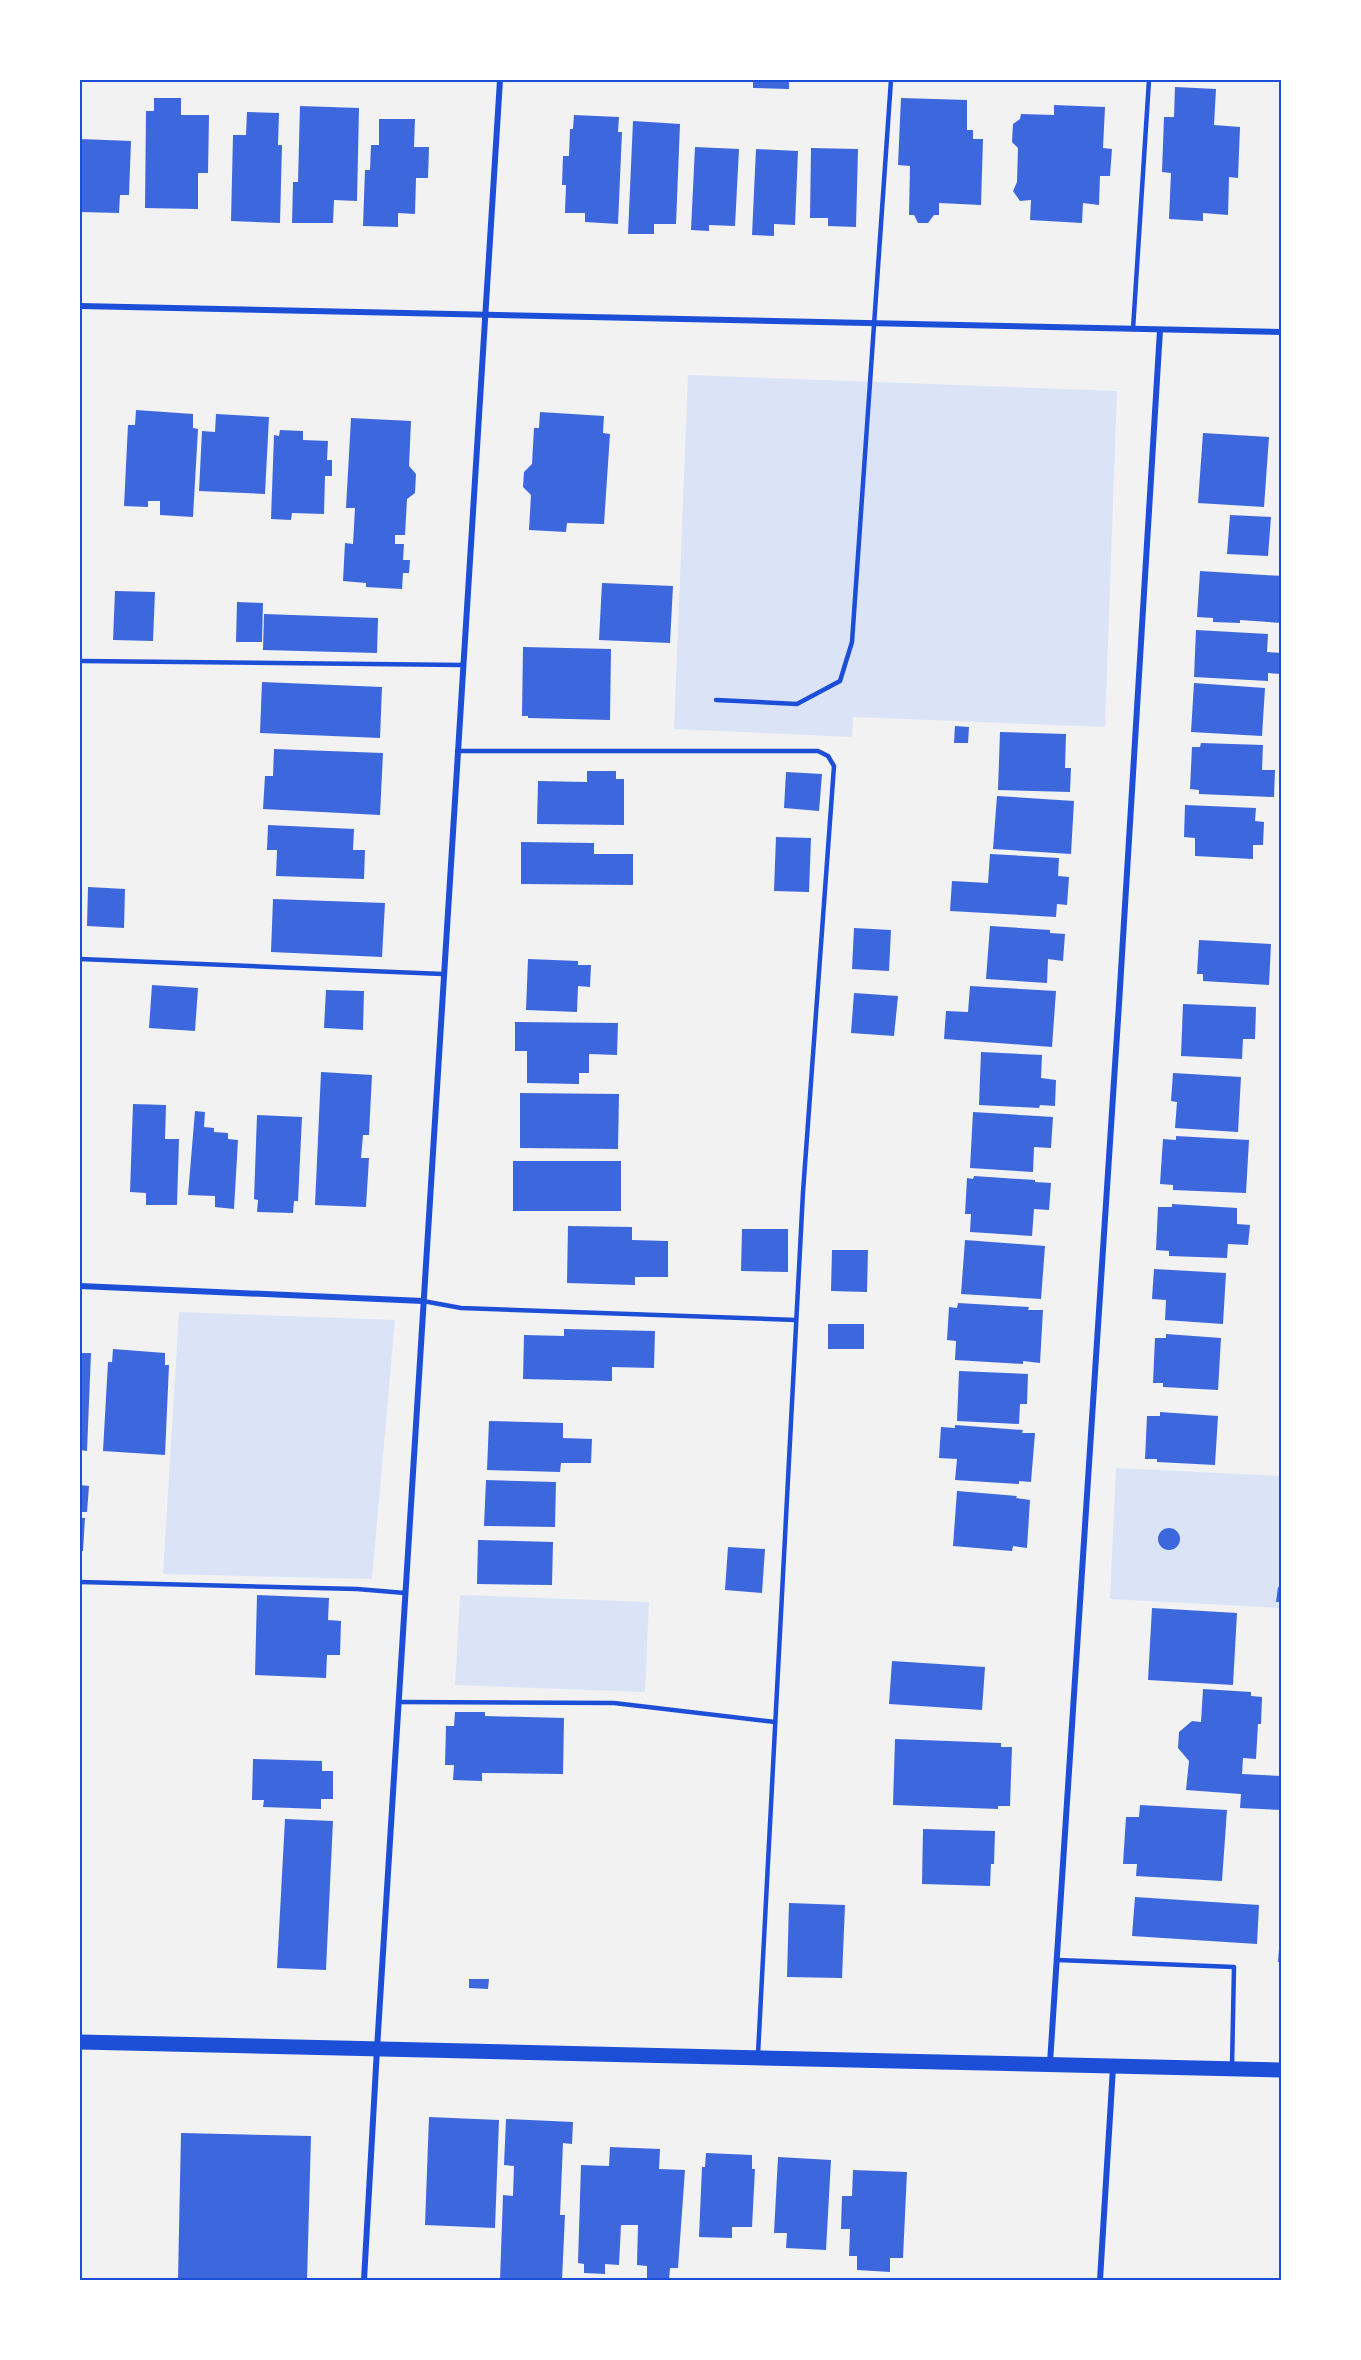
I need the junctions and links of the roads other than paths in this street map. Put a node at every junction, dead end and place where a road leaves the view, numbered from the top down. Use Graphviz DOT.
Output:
graph roads {
  1 [pos="500,80"];
  2 [pos="891,80"];
  3 [pos="1149,80"];
  4 [pos="80,306"];
  5 [pos="485,314"];
  6 [pos="873,324"];
  7 [pos="1133,329"];
  8 [pos="1160,330"];
  9 [pos="1281,332"];
  10 [pos="80,661"];
  11 [pos="462,665"];
  12 [pos="716,700"];
  13 [pos="457,751"];
  14 [pos="80,959"];
  15 [pos="443,974"];
  16 [pos="80,1286"];
  17 [pos="423,1301"];
  18 [pos="796,1320"];
  19 [pos="80,1582"];
  20 [pos="405,1593"];
  21 [pos="399,1702"];
  22 [pos="775,1722"];
  23 [pos="1058,1960"];
  24 [pos="80,2042"];
  25 [pos="377,2049"];
  26 [pos="758,2057"];
  27 [pos="1050,2064"];
  28 [pos="1113,2067"];
  29 [pos="1232,2069"];
  30 [pos="1281,2070"];
  31 [pos="364,2280"];
  32 [pos="1100,2280"];
  1 -- 5 [label="street"];
  2 -- 6 [label="lane"];
  3 -- 7 [label="lane"];
  4 -- 5 [label="street"];
  5 -- 6 [label="street"];
  5 -- 11 [label="street"];
  6 -- 7 [label="street"];
  6 -- 12 [label="lane"];
  7 -- 8 [label="street"];
  8 -- 9 [label="street"];
  8 -- 23 [label="street"];
  10 -- 11 [label="lane"];
  11 -- 13 [label="street"];
  13 -- 15 [label="street"];
  13 -- 18 [label="lane"];
  14 -- 15 [label="lane"];
  15 -- 17 [label="street"];
  16 -- 17 [label="street"];
  17 -- 18 [label="lane"];
  17 -- 20 [label="street"];
  18 -- 22 [label="lane"];
  19 -- 20 [label="lane"];
  20 -- 21 [label="street"];
  21 -- 22 [label="lane"];
  21 -- 25 [label="street"];
  22 -- 26 [label="lane"];
  23 -- 27 [label="street"];
  23 -- 29 [label="lane"];
  24 -- 25 [label="main road"];
  25 -- 26 [label="main road"];
  25 -- 31 [label="street"];
  26 -- 27 [label="main road"];
  27 -- 28 [label="main road"];
  28 -- 29 [label="main road"];
  28 -- 32 [label="street"];
  29 -- 30 [label="main road"];
}
